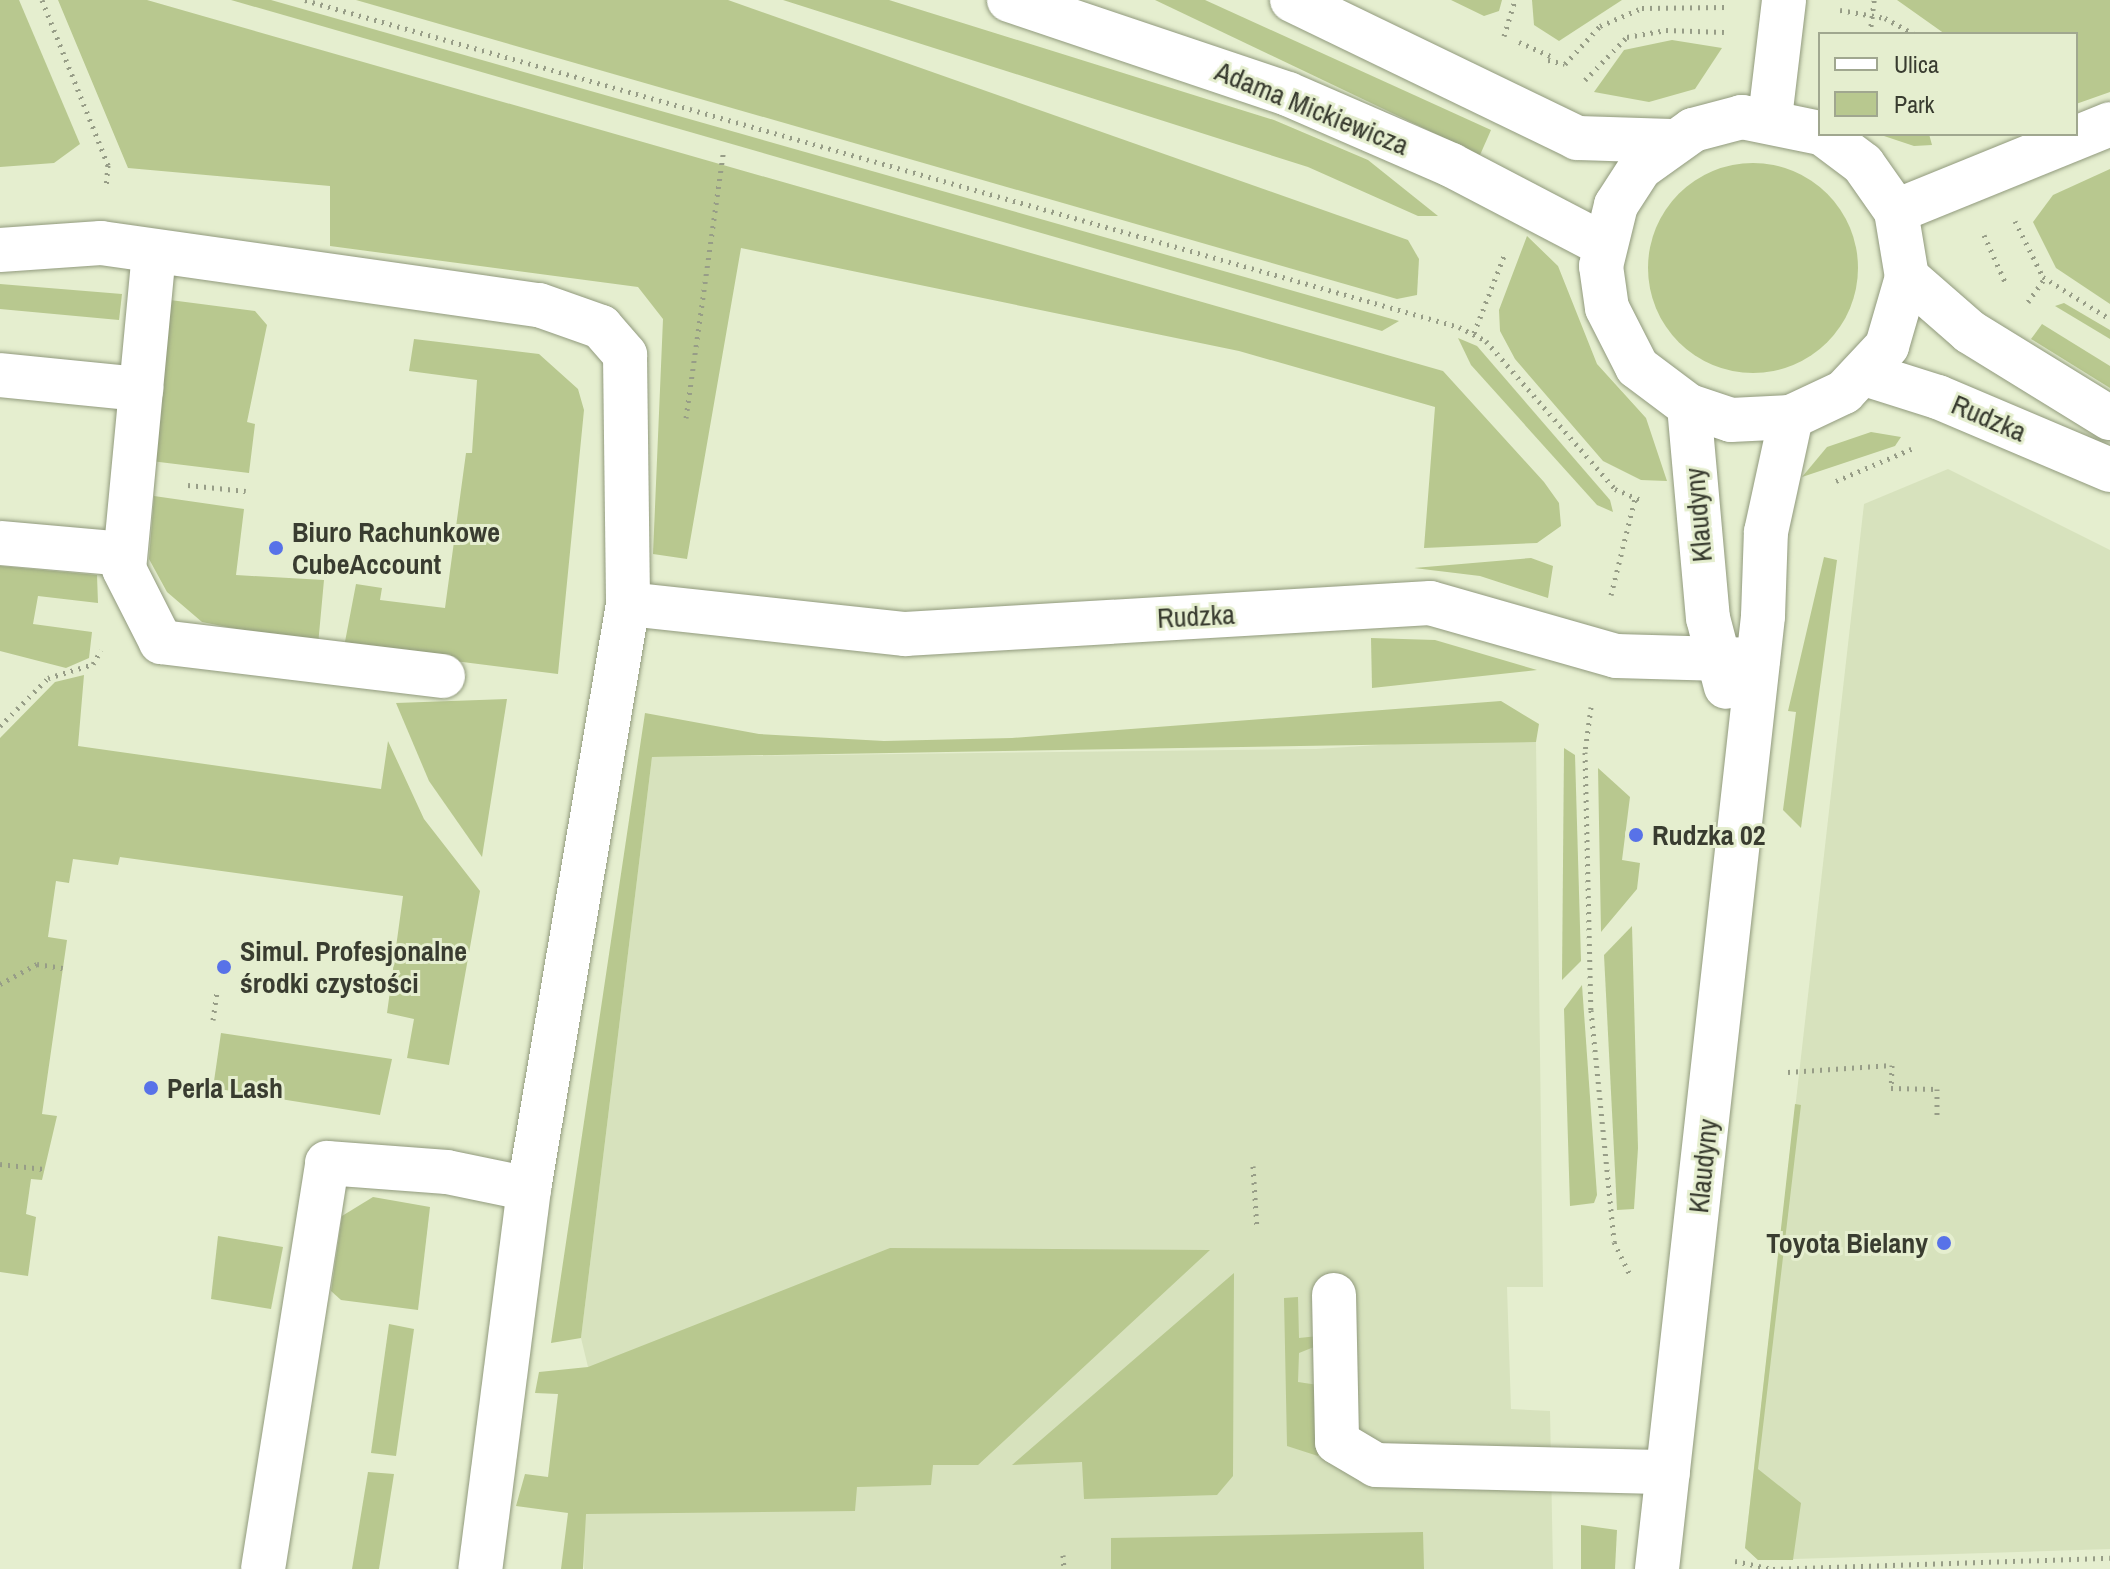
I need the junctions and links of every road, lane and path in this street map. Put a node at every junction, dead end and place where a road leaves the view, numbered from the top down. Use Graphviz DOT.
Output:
graph roads {
  1 [pos="42,0"];
  2 [pos="305,0"];
  3 [pos="1009,0"];
  4 [pos="1292,0"];
  5 [pos="1515,0"];
  6 [pos="1729,0"];
  7 [pos="1784,0"];
  8 [pos="1874,0"];
  9 [pos="1826,8"];
  10 [pos="1873,15"];
  11 [pos="1870,32"];
  12 [pos="1910,32"];
  13 [pos="1733,33"];
  14 [pos="1504,36"];
  15 [pos="1546,67"];
  16 [pos="1578,93"];
  17 [pos="1770,118"];
  18 [pos="2110,124"];
  19 [pos="1818,132"];
  20 [pos="1826,136"];
  21 [pos="1673,141"];
  22 [pos="723,154"];
  23 [pos="1896,211"];
  24 [pos="2011,211"];
  25 [pos="1981,228"];
  26 [pos="101,243"];
  27 [pos="1604,245"];
  28 [pos="1508,246"];
  29 [pos="0,250"];
  30 [pos="154,252"];
  31 [pos="1907,277"];
  32 [pos="2011,291"];
  33 [pos="2022,298"];
  34 [pos="2042,311"];
  35 [pos="2110,319"];
  36 [pos="1474,333"];
  37 [pos="1865,374"];
  38 [pos="0,375"];
  39 [pos="141,389"];
  40 [pos="1689,406"];
  41 [pos="1791,417"];
  42 [pos="2110,418"];
  43 [pos="684,432"];
  44 [pos="1917,442"];
  45 [pos="2110,470"];
  46 [pos="170,483"];
  47 [pos="1822,486"];
  48 [pos="246,491"];
  49 [pos="1635,499"];
  50 [pos="1647,500"];
  51 [pos="0,543"];
  52 [pos="130,572"];
  53 [pos="628,604"];
  54 [pos="1605,613"];
  55 [pos="1738,660"];
  56 [pos="443,676"];
  57 [pos="1592,697"];
  58 [pos="0,726"];
  59 [pos="63,968"];
  60 [pos="0,984"];
  61 [pos="217,991"];
  62 [pos="213,1020"];
  63 [pos="1788,1072"];
  64 [pos="1937,1116"];
  65 [pos="0,1164"];
  66 [pos="1253,1166"];
  67 [pos="44,1169"];
  68 [pos="529,1189"];
  69 [pos="1257,1229"];
  70 [pos="1334,1295"];
  71 [pos="1683,1347"];
  72 [pos="1668,1472"];
  73 [pos="1063,1555"];
  74 [pos="2110,1558"];
  75 [pos="1735,1561"];
  76 [pos="263,1569"];
  77 [pos="480,1569"];
  78 [pos="1064,1569"];
  79 [pos="1657,1569"];
  1 -- 26 [label="path"];
  2 -- 36 [label="path"];
  3 -- 27 [label="street, Adama Mickiewicza"];
  4 -- 21 [label="street"];
  5 -- 14 [label="path"];
  6 -- 15 [label="path"];
  7 -- 17 [label="street"];
  8 -- 10 [label="path"];
  9 -- 10 [label="path"];
  10 -- 11 [label="path"];
  10 -- 12 [label="path"];
  13 -- 16 [label="path"];
  17 -- 19 [label="street"];
  17 -- 21 [label="street"];
  18 -- 23 [label="street"];
  20 -- 23 [label="street"];
  21 -- 27 [label="street"];
  22 -- 43 [label="path"];
  23 -- 31 [label="street"];
  24 -- 35 [label="path"];
  25 -- 32 [label="path"];
  26 -- 29 [label="street"];
  26 -- 30 [label="street"];
  27 -- 40 [label="street"];
  28 -- 36 [label="path"];
  30 -- 39 [label="street"];
  30 -- 53 [label="street"];
  31 -- 37 [label="street"];
  31 -- 42 [label="street, Rudzka"];
  33 -- 34 [label="path"];
  36 -- 49 [label="path"];
  37 -- 41 [label="street"];
  37 -- 45 [label="street, Rudzka"];
  38 -- 39 [label="street"];
  39 -- 52 [label="street"];
  40 -- 41 [label="street"];
  40 -- 55 [label="street, Klaudyny"];
  41 -- 55 [label="street, Klaudyny"];
  44 -- 47 [label="path"];
  46 -- 48 [label="path"];
  49 -- 50 [label="path"];
  49 -- 54 [label="path"];
  51 -- 52 [label="street"];
  52 -- 56 [label="street"];
  52 -- 58 [label="path"];
  53 -- 55 [label="street, Rudzka"];
  53 -- 68 [label="street"];
  55 -- 71 [label="street, Klaudyny"];
  57 -- 71 [label="path"];
  59 -- 60 [label="path"];
  61 -- 62 [label="path"];
  63 -- 64 [label="path"];
  65 -- 67 [label="path"];
  66 -- 69 [label="path"];
  68 -- 76 [label="street"];
  68 -- 77 [label="street"];
  70 -- 72 [label="street"];
  71 -- 72 [label="street, Klaudyny"];
  72 -- 79 [label="street, Klaudyny"];
  73 -- 78 [label="path"];
  74 -- 75 [label="path"];
}
